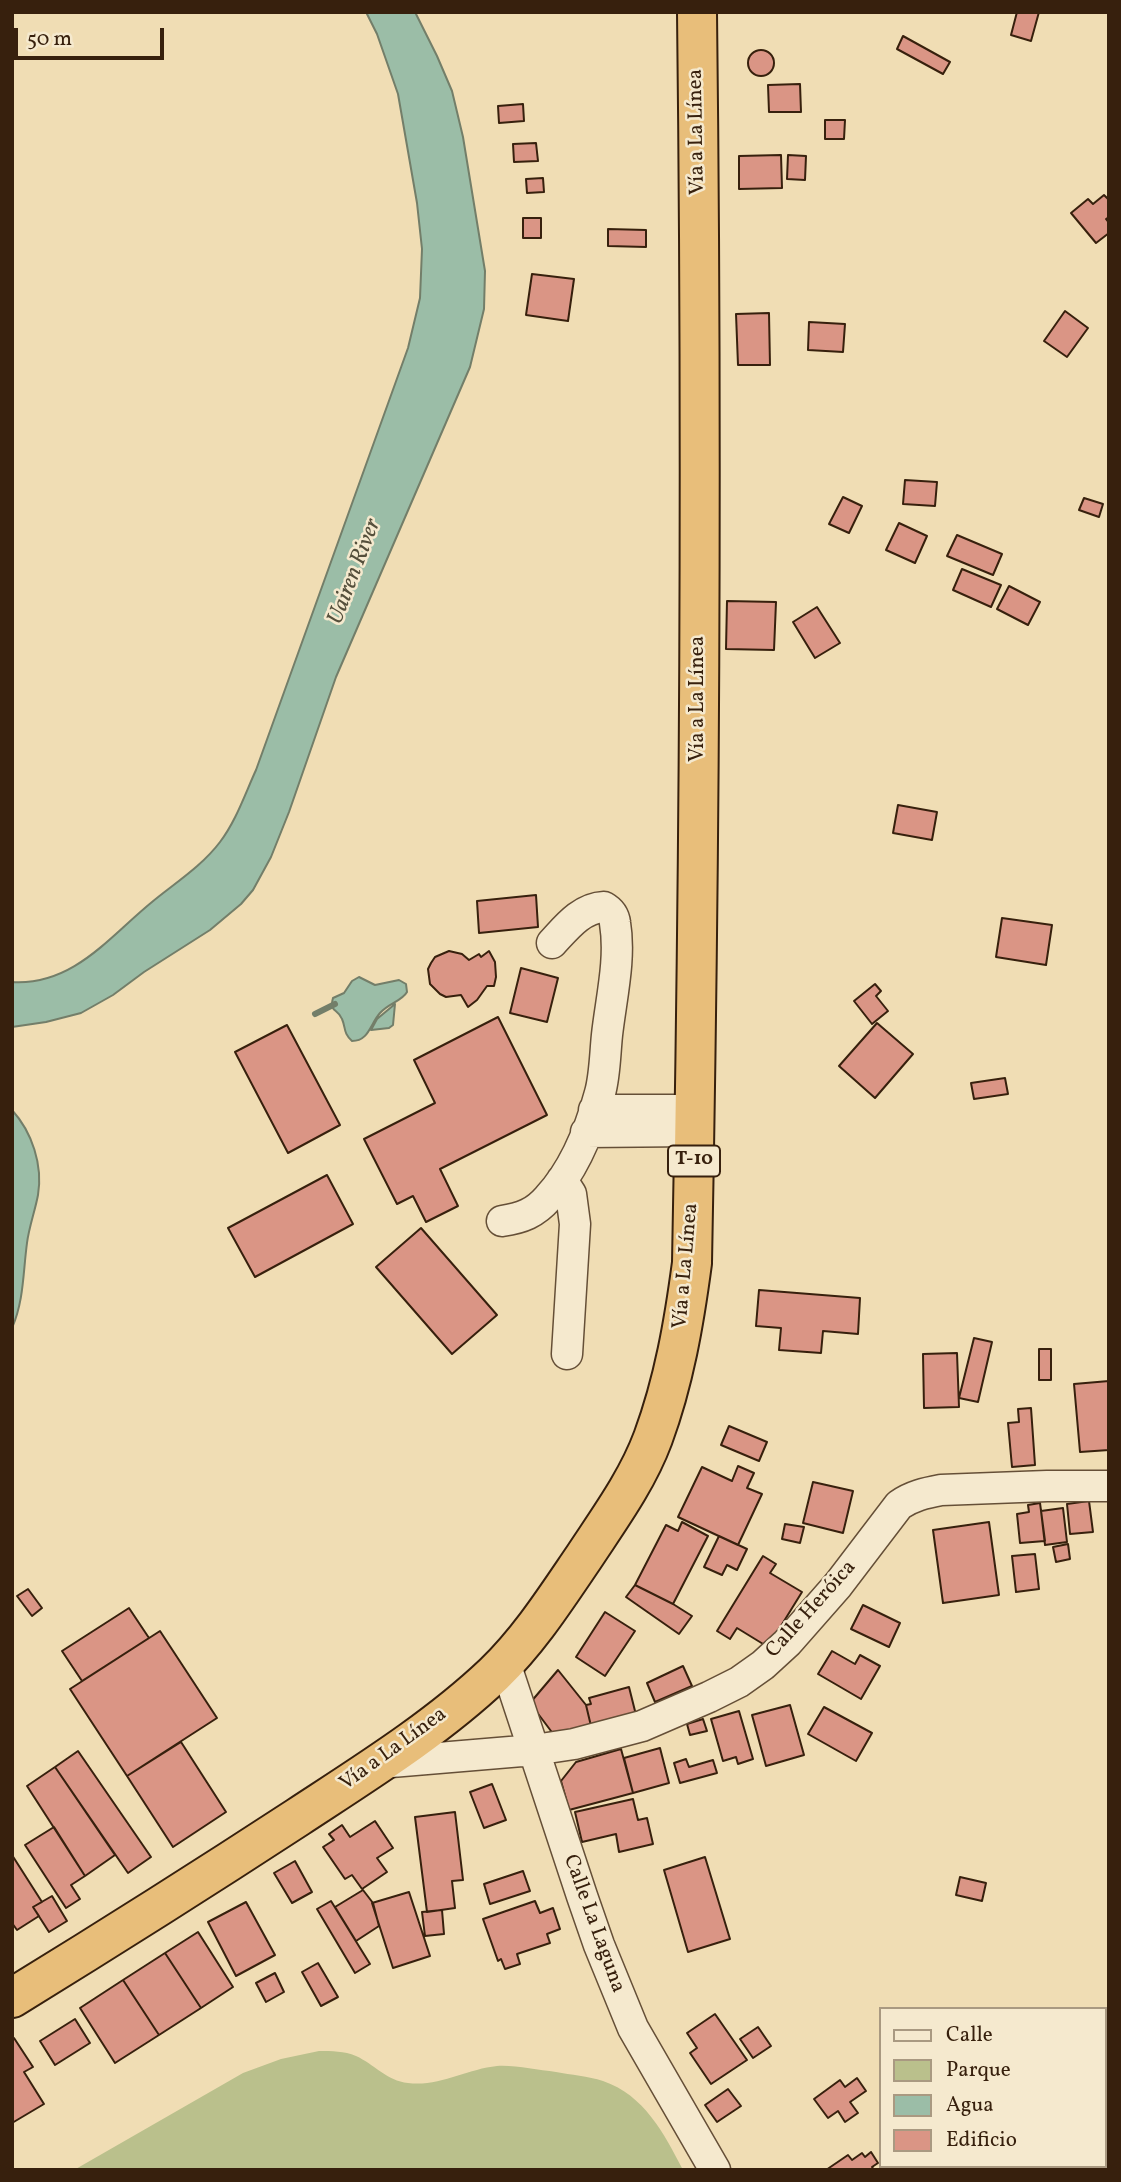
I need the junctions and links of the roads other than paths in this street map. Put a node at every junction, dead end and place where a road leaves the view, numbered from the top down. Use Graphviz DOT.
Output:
graph roads {
  1 [pos="696,12"];
  2 [pos="552,943"];
  3 [pos="695,1120"];
  4 [pos="590,1121"];
  5 [pos="562,1180"];
  6 [pos="502,1221"];
  7 [pos="567,1354"];
  8 [pos="1109,1486"];
  9 [pos="505,1663"];
  10 [pos="534,1750"];
  11 [pos="379,1763"];
  12 [pos="12,1998"];
  13 [pos="715,2170"];
  1 -- 3 [label="highway, Vía a La Línea / T-10"];
  2 -- 4 [label="street"];
  3 -- 4 [label="street"];
  3 -- 9 [label="highway, Vía a La Línea / T-10"];
  4 -- 5 [label="street"];
  5 -- 6 [label="street"];
  5 -- 7 [label="street"];
  8 -- 10 [label="street, Calle Heróica"];
  9 -- 10 [label="street, Calle La Laguna"];
  9 -- 11 [label="highway, Vía a La Línea / T-10"];
  10 -- 11 [label="street, Calle Heróica"];
  10 -- 13 [label="street, Calle La Laguna"];
  11 -- 12 [label="highway, Vía a La Línea / T-10"];
}
